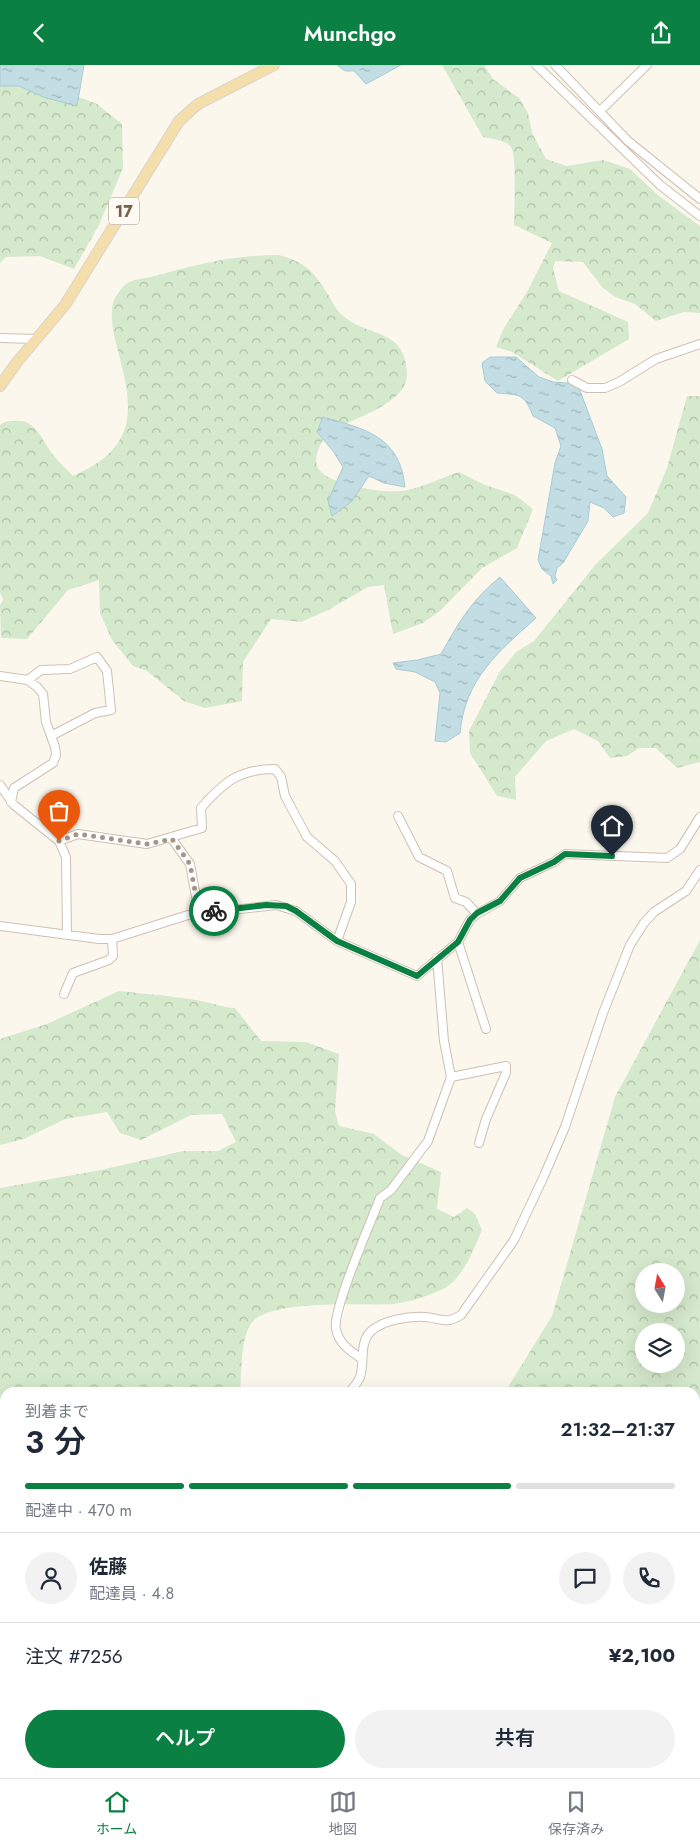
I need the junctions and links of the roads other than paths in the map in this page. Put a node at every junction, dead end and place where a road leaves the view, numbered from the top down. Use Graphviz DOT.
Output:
graph roads {
  1 [pos="274,65"];
  2 [pos="536,65"];
  3 [pos="555,65"];
  4 [pos="647,65"];
  5 [pos="600,111"];
  6 [pos="700,199"];
  7 [pos="700,216"];
  8 [pos="0,338"];
  9 [pos="37,339"];
  10 [pos="700,344"];
  11 [pos="572,380"];
  12 [pos="0,386"];
  13 [pos="0,676"];
  14 [pos="28,680"];
  15 [pos="51,736"];
  16 [pos="0,785"];
  17 [pos="11,802"];
  18 [pos="398,816"];
  19 [pos="700,817"];
  20 [pos="172,839"];
  21 [pos="59,841"];
  22 [pos="700,870"];
  23 [pos="199,913"];
  24 [pos="477,913"];
  25 [pos="0,926"];
  26 [pos="68,935"];
  27 [pos="112,939"];
  28 [pos="337,941"];
  29 [pos="458,942"];
  30 [pos="438,958"];
  31 [pos="64,994"];
  32 [pos="486,1029"];
  33 [pos="451,1077"];
  34 [pos="479,1143"];
  35 [pos="362,1359"];
  36 [pos="353,1387"];
  1 -- 9 [label="main road, 17"];
  2 -- 7 [label="street"];
  3 -- 5 [label="street"];
  4 -- 5 [label="street"];
  5 -- 6 [label="street"];
  8 -- 9 [label="street"];
  9 -- 12 [label="main road, 17"];
  10 -- 11 [label="street"];
  13 -- 14 [label="street"];
  14 -- 15 [label="street"];
  14 -- 15 [label="street"];
  15 -- 17 [label="street"];
  16 -- 17 [label="street"];
  17 -- 21 [label="street"];
  18 -- 24 [label="street"];
  19 -- 24 [label="street"];
  20 -- 21 [label="street"];
  20 -- 23 [label="street"];
  20 -- 28 [label="street"];
  21 -- 26 [label="street"];
  22 -- 35 [label="street"];
  23 -- 27 [label="street"];
  23 -- 28 [label="street"];
  24 -- 29 [label="street"];
  25 -- 26 [label="street"];
  26 -- 27 [label="street"];
  27 -- 31 [label="street"];
  28 -- 30 [label="street"];
  29 -- 30 [label="street"];
  29 -- 32 [label="street"];
  30 -- 33 [label="street"];
  33 -- 34 [label="street"];
  33 -- 35 [label="street"];
  35 -- 36 [label="street"];
}
